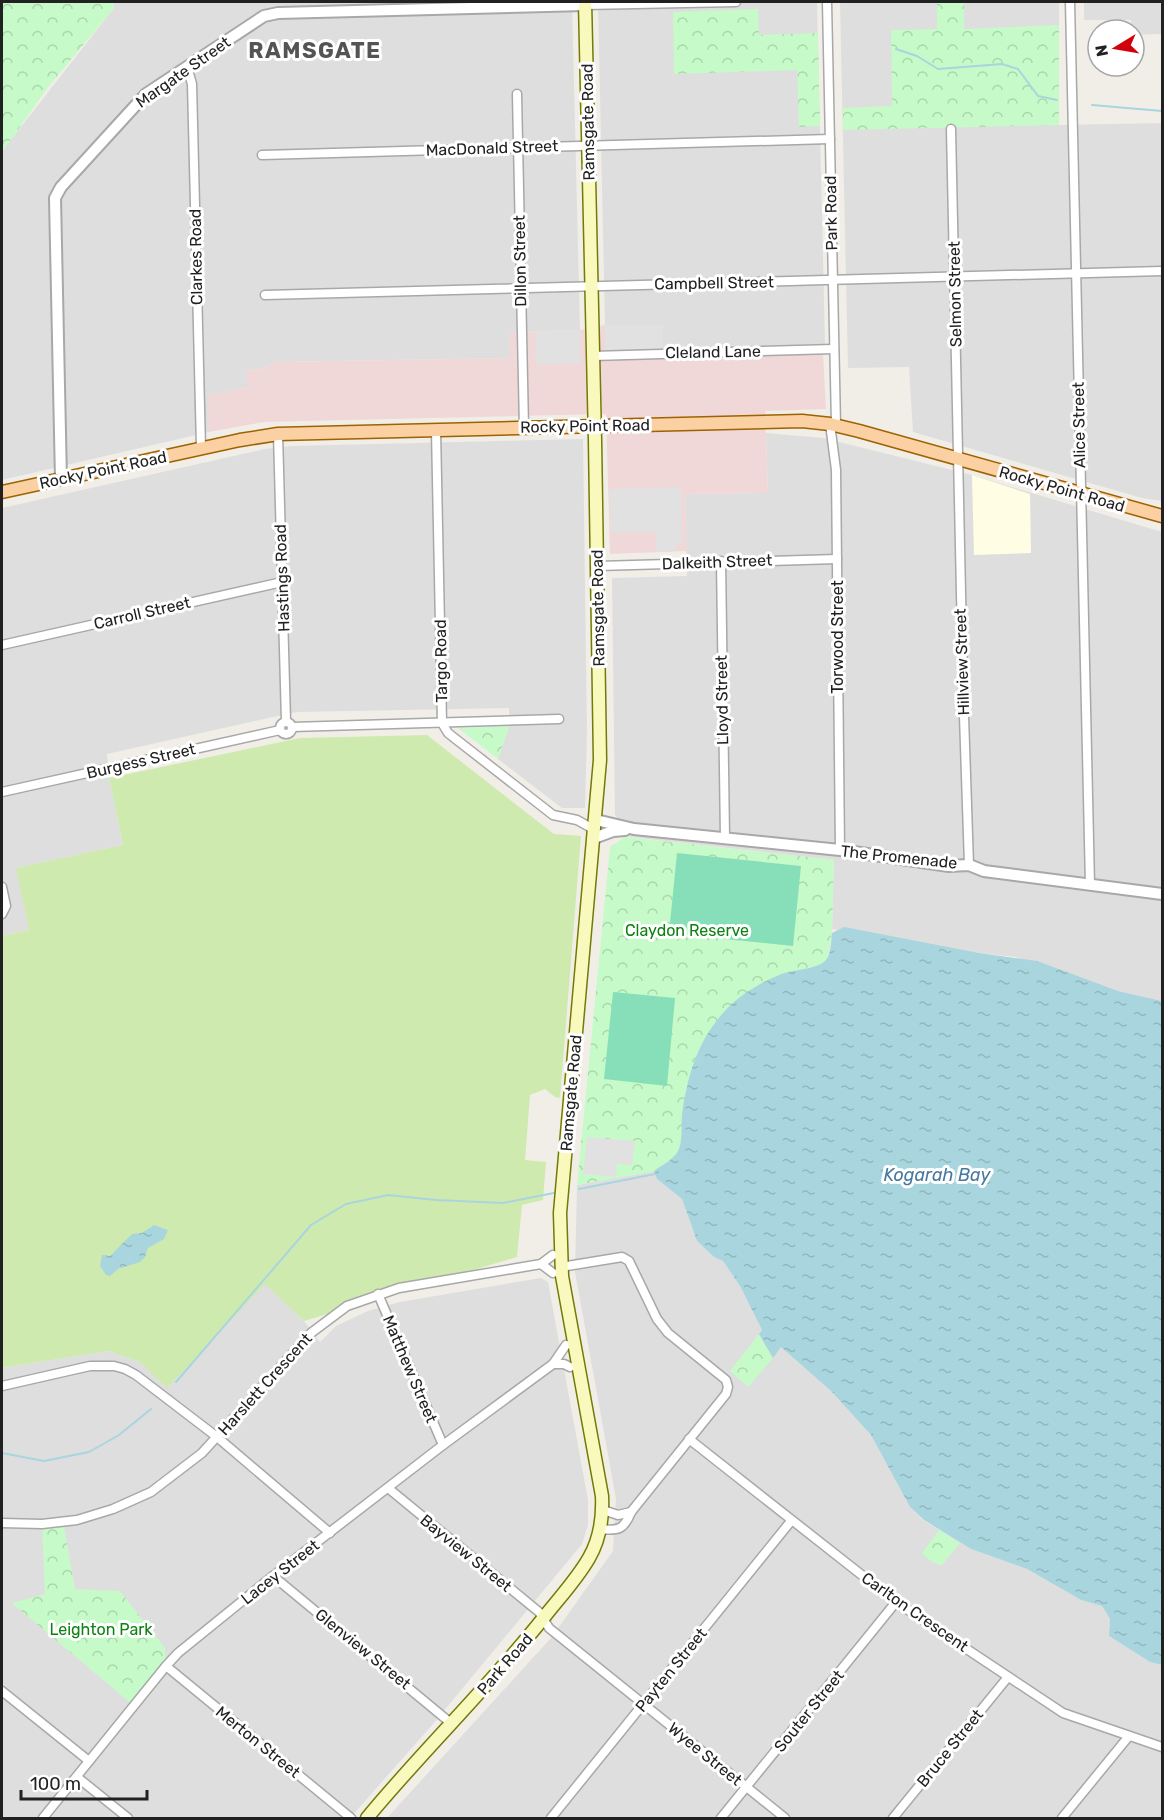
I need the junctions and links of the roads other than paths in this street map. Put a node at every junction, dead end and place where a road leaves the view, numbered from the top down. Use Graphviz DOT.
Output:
graph roads {
  1 [pos="736,2"];
  2 [pos="827,2"];
  3 [pos="1070,2"];
  4 [pos="585,3"];
  5 [pos="188,67"];
  6 [pos="517,94"];
  7 [pos="951,129"];
  8 [pos="830,140"];
  9 [pos="588,146"];
  10 [pos="518,147"];
  11 [pos="262,155"];
  12 [pos="1162,272"];
  13 [pos="1076,274"];
  14 [pos="954,276"];
  15 [pos="833,280"];
  16 [pos="591,286"];
  17 [pos="521,287"];
  18 [pos="266,295"];
  19 [pos="834,349"];
  20 [pos="593,356"];
  21 [pos="833,424"];
  22 [pos="595,426"];
  23 [pos="524,428"];
  24 [pos="436,430"];
  25 [pos="278,434"];
  26 [pos="201,448"];
  27 [pos="959,459"];
  28 [pos="61,480"];
  29 [pos="2,492"];
  30 [pos="1080,494"];
  31 [pos="1162,516"];
  32 [pos="837,558"];
  33 [pos="722,561"];
  34 [pos="598,566"];
  35 [pos="282,582"];
  36 [pos="2,645"];
  37 [pos="558,719"];
  38 [pos="442,723"];
  39 [pos="289,724"];
  40 [pos="2,792"];
  41 [pos="577,820"];
  42 [pos="595,825"];
  43 [pos="634,829"];
  44 [pos="725,838"];
  45 [pos="840,850"];
  46 [pos="969,865"];
  47 [pos="1090,885"];
  48 [pos="2,887"];
  49 [pos="1162,894"];
  50 [pos="2,914"];
  51 [pos="561,1206"];
  52 [pos="553,1255"];
  53 [pos="541,1264"];
  54 [pos="557,1270"];
  55 [pos="378,1294"];
  56 [pos="566,1345"];
  57 [pos="553,1364"];
  58 [pos="570,1367"];
  59 [pos="2,1386"];
  60 [pos="217,1437"];
  61 [pos="689,1439"];
  62 [pos="443,1445"];
  63 [pos="388,1488"];
  64 [pos="603,1510"];
  65 [pos="631,1512"];
  66 [pos="791,1521"];
  67 [pos="2,1522"];
  68 [pos="600,1529"];
  69 [pos="330,1533"];
  70 [pos="273,1576"];
  71 [pos="896,1602"];
  72 [pos="543,1619"];
  73 [pos="165,1666"];
  74 [pos="1008,1677"];
  75 [pos="2,1691"];
  76 [pos="643,1704"];
  77 [pos="452,1724"];
  78 [pos="1129,1736"];
  79 [pos="1162,1747"];
  80 [pos="89,1761"];
  81 [pos="77,1777"];
  82 [pos="747,1788"];
  83 [pos="43,1818"];
  84 [pos="128,1818"];
  85 [pos="351,1818"];
  86 [pos="367,1818"];
  87 [pos="551,1818"];
  88 [pos="721,1818"];
  89 [pos="785,1818"];
  90 [pos="893,1818"];
  91 [pos="1062,1818"];
  1 -- 4 [label="street, Margate Street"];
  2 -- 8 [label="street, Park Road"];
  3 -- 13 [label="street, Alice Street"];
  4 -- 5 [label="street, Margate Street"];
  4 -- 9 [label="main road, Ramsgate Road"];
  5 -- 26 [label="street, Clarkes Road"];
  5 -- 28 [label="street, Margate Street"];
  6 -- 10 [label="street, Dillon Street"];
  7 -- 14 [label="street, Selmon Street"];
  8 -- 9 [label="street, MacDonald Street"];
  8 -- 15 [label="street, Park Road"];
  9 -- 10 [label="street, MacDonald Street"];
  9 -- 16 [label="main road, Ramsgate Road"];
  10 -- 11 [label="street, MacDonald Street"];
  10 -- 17 [label="street, Dillon Street"];
  12 -- 13 [label="street, Campbell Street"];
  13 -- 14 [label="street, Campbell Street"];
  13 -- 30 [label="street, Alice Street"];
  14 -- 15 [label="street, Campbell Street"];
  14 -- 27 [label="street, Selmon Street"];
  15 -- 16 [label="street, Campbell Street"];
  15 -- 19 [label="street, Park Road"];
  16 -- 17 [label="street, Campbell Street"];
  16 -- 20 [label="main road, Ramsgate Road"];
  17 -- 18 [label="street, Campbell Street"];
  17 -- 23 [label="street, Dillon Street"];
  19 -- 20 [label="street, Cleland Lane"];
  19 -- 21 [label="street, Park Road"];
  20 -- 22 [label="main road, Ramsgate Road"];
  21 -- 22 [label="main road, Rocky Point Road"];
  21 -- 27 [label="main road, Rocky Point Road"];
  21 -- 32 [label="street, Torwood Street"];
  22 -- 23 [label="main road, Rocky Point Road"];
  22 -- 34 [label="main road, Ramsgate Road"];
  23 -- 24 [label="main road, Rocky Point Road"];
  24 -- 25 [label="main road, Rocky Point Road"];
  24 -- 38 [label="street, Targo Road"];
  25 -- 26 [label="main road, Rocky Point Road"];
  25 -- 35 [label="street, Hastings Road"];
  26 -- 28 [label="main road, Rocky Point Road"];
  27 -- 30 [label="main road, Rocky Point Road"];
  27 -- 46 [label="street, Hillview Street"];
  28 -- 29 [label="main road, Rocky Point Road"];
  30 -- 31 [label="main road, Rocky Point Road"];
  30 -- 47 [label="street, Alice Street"];
  32 -- 33 [label="street, Dalkeith Street"];
  32 -- 45 [label="street, Torwood Street"];
  33 -- 34 [label="street, Dalkeith Street"];
  33 -- 44 [label="street, Lloyd Street"];
  34 -- 42 [label="main road, Ramsgate Road"];
  35 -- 36 [label="street, Carroll Street"];
  35 -- 39 [label="street, Hastings Road"];
  37 -- 38 [label="street"];
  38 -- 39 [label="street"];
  38 -- 41 [label="street, Targo Road"];
  39 -- 40 [label="street, Burgess Street"];
  41 -- 42 [label="street"];
  41 -- 42 [label="street, Targo Road"];
  42 -- 43 [label="street, The Promenade"];
  42 -- 43 [label="street, The Promenade"];
  42 -- 51 [label="main road, Ramsgate Road"];
  43 -- 44 [label="street, The Promenade"];
  44 -- 45 [label="street, The Promenade"];
  45 -- 46 [label="street, The Promenade"];
  46 -- 47 [label="street, The Promenade"];
  47 -- 49 [label="street, The Promenade"];
  48 -- 50 [label="street"];
  51 -- 52 [label="main road, Ramsgate Road"];
  51 -- 54 [label="main road, Ramsgate Road"];
  52 -- 53 [label="street, Harslett Crescent"];
  52 -- 54 [label="main road, Ramsgate Road"];
  53 -- 54 [label="street"];
  53 -- 55 [label="street, Harslett Crescent"];
  54 -- 56 [label="main road, Ramsgate Road"];
  54 -- 61 [label="street"];
  54 -- 64 [label="main road, Ramsgate Road"];
  55 -- 60 [label="street, Harslett Crescent"];
  55 -- 62 [label="street, Matthew Street"];
  56 -- 57 [label="street, Lacey Street"];
  56 -- 58 [label="main road, Ramsgate Road"];
  57 -- 58 [label="street"];
  57 -- 62 [label="street, Lacey Street"];
  58 -- 68 [label="main road, Ramsgate Road"];
  59 -- 60 [label="street"];
  60 -- 67 [label="street, Harslett Crescent"];
  60 -- 69 [label="street"];
  61 -- 65 [label="street"];
  61 -- 66 [label="street, Carlton Crescent"];
  62 -- 63 [label="street, Lacey Street"];
  63 -- 69 [label="street, Lacey Street"];
  63 -- 72 [label="street, Bayview Street"];
  64 -- 65 [label="street"];
  64 -- 68 [label="main road, Ramsgate Road"];
  65 -- 68 [label="street"];
  66 -- 71 [label="street, Carlton Crescent"];
  66 -- 76 [label="street, Payten Street"];
  68 -- 72 [label="main road, Park Road"];
  69 -- 70 [label="street, Lacey Street"];
  70 -- 73 [label="street, Lacey Street"];
  70 -- 77 [label="street, Glenview Street"];
  71 -- 74 [label="street, Carlton Crescent"];
  71 -- 82 [label="street, Souter Street"];
  72 -- 76 [label="street, Wyee Street"];
  72 -- 77 [label="main road, Park Road"];
  73 -- 80 [label="street, Lacey Street"];
  73 -- 85 [label="street, Merton Street"];
  74 -- 78 [label="street, Carlton Crescent"];
  74 -- 90 [label="street, Bruce Street"];
  75 -- 80 [label="street"];
  76 -- 82 [label="street, Wyee Street"];
  76 -- 87 [label="street, Payten Street"];
  77 -- 86 [label="main road, Park Road"];
  78 -- 79 [label="street, Carlton Crescent"];
  78 -- 91 [label="street"];
  80 -- 81 [label="street, Lacey Street"];
  81 -- 83 [label="street, Lacey Street"];
  81 -- 84 [label="street"];
  82 -- 88 [label="street, Souter Street"];
  82 -- 89 [label="street, Wyee Street"];
}
